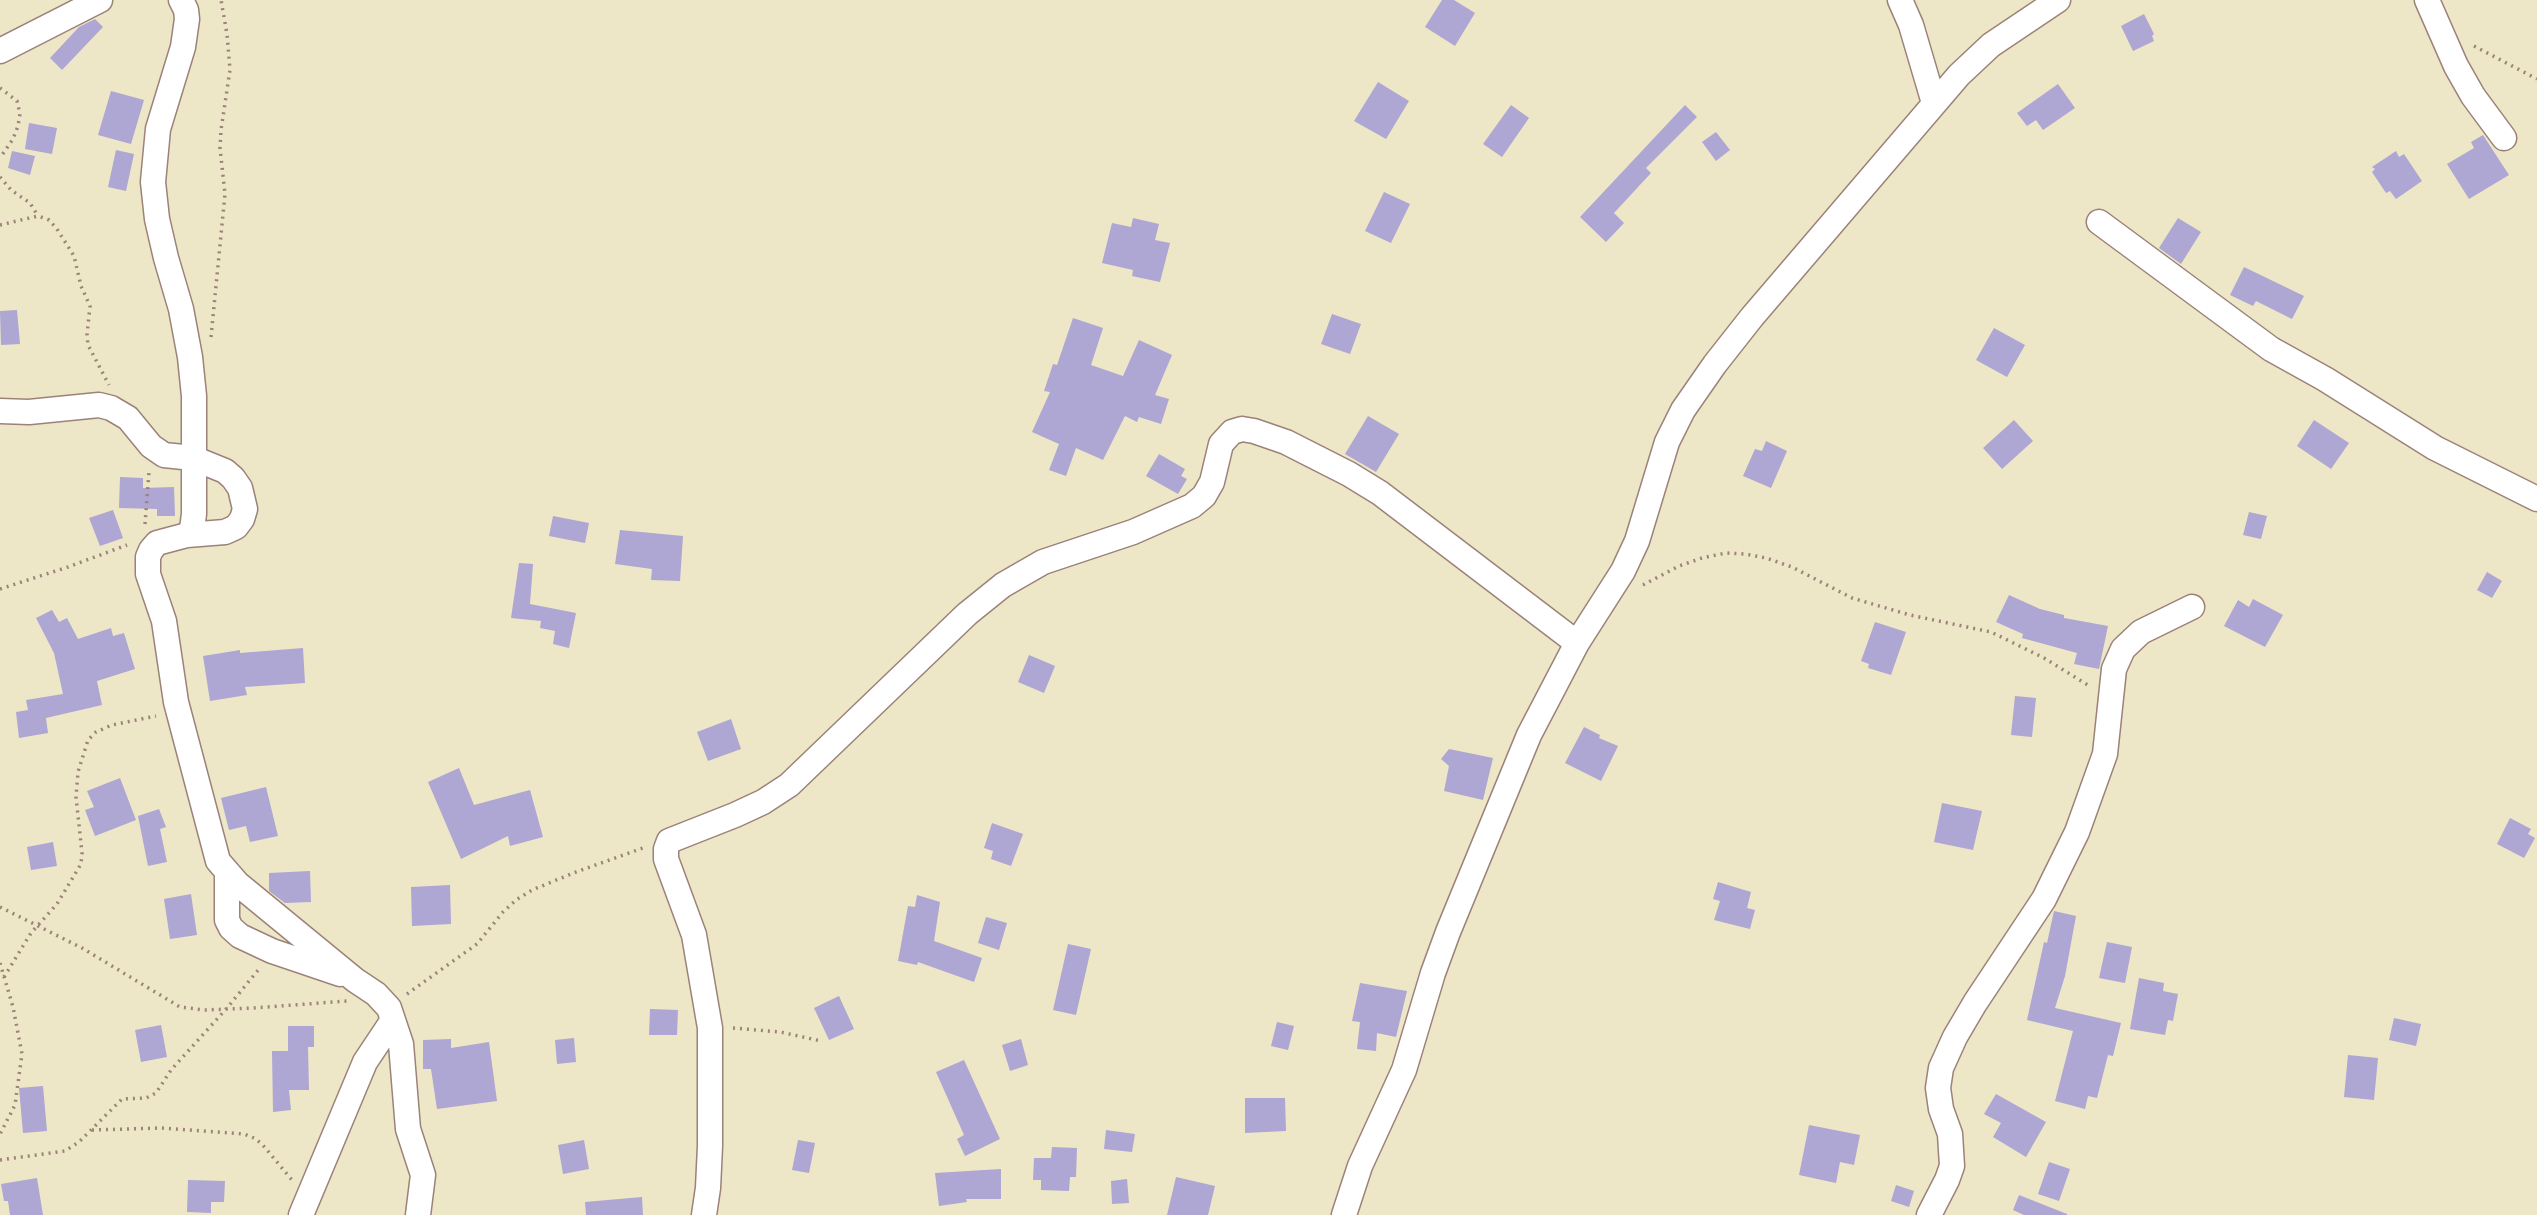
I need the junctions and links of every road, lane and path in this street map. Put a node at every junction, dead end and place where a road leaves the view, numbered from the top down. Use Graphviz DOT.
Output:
graph roads {
  1 [pos="100,0"];
  2 [pos="181,0"];
  3 [pos="221,0"];
  4 [pos="1900,0"];
  5 [pos="2058,0"];
  6 [pos="2427,0"];
  7 [pos="2473,45"];
  8 [pos="0,51"];
  9 [pos="2537,79"];
  10 [pos="0,88"];
  11 [pos="1934,103"];
  12 [pos="2504,138"];
  13 [pos="0,158"];
  14 [pos="0,179"];
  15 [pos="38,216"];
  16 [pos="2099,222"];
  17 [pos="0,225"];
  18 [pos="210,345"];
  19 [pos="0,411"];
  20 [pos="128,418"];
  21 [pos="150,446"];
  22 [pos="193,458"];
  23 [pos="2537,499"];
  24 [pos="143,527"];
  25 [pos="187,536"];
  26 [pos="134,540"];
  27 [pos="0,589"];
  28 [pos="1635,590"];
  29 [pos="2192,607"];
  30 [pos="1577,643"];
  31 [pos="2111,698"];
  32 [pos="176,702"];
  33 [pos="669,841"];
  34 [pos="227,874"];
  35 [pos="0,907"];
  36 [pos="37,927"];
  37 [pos="272,951"];
  38 [pos="0,962"];
  39 [pos="4,977"];
  40 [pos="355,980"];
  41 [pos="386,1007"];
  42 [pos="227,1008"];
  43 [pos="710,1028"];
  44 [pos="821,1041"];
  45 [pos="91,1130"];
  46 [pos="0,1133"];
  47 [pos="0,1160"];
  48 [pos="304,1205"];
  49 [pos="418,1215"];
  50 [pos="704,1215"];
  51 [pos="1344,1215"];
  52 [pos="1929,1215"];
  1 -- 8 [label="street"];
  2 -- 22 [label="street"];
  3 -- 18 [label="path"];
  4 -- 11 [label="street"];
  5 -- 11 [label="street"];
  6 -- 12 [label="street"];
  7 -- 9 [label="path"];
  10 -- 13 [label="path"];
  11 -- 30 [label="street"];
  14 -- 15 [label="path"];
  15 -- 17 [label="path"];
  15 -- 20 [label="path"];
  16 -- 23 [label="street"];
  19 -- 20 [label="street"];
  20 -- 21 [label="street"];
  21 -- 22 [label="street"];
  21 -- 24 [label="path"];
  22 -- 25 [label="street"];
  22 -- 25 [label="street"];
  25 -- 32 [label="street"];
  26 -- 27 [label="path"];
  28 -- 31 [label="path"];
  29 -- 31 [label="street"];
  30 -- 33 [label="street"];
  30 -- 51 [label="street"];
  31 -- 52 [label="street"];
  32 -- 34 [label="street"];
  32 -- 36 [label="path"];
  33 -- 41 [label="path"];
  33 -- 43 [label="street"];
  34 -- 37 [label="street"];
  34 -- 40 [label="street"];
  35 -- 36 [label="path"];
  36 -- 39 [label="path"];
  36 -- 42 [label="path"];
  37 -- 40 [label="street"];
  37 -- 42 [label="path"];
  38 -- 39 [label="path"];
  39 -- 46 [label="path"];
  40 -- 41 [label="street"];
  41 -- 42 [label="path"];
  41 -- 48 [label="street"];
  41 -- 49 [label="street"];
  42 -- 45 [label="path"];
  43 -- 44 [label="path"];
  43 -- 50 [label="street"];
  45 -- 47 [label="path"];
  45 -- 48 [label="path"];
}
